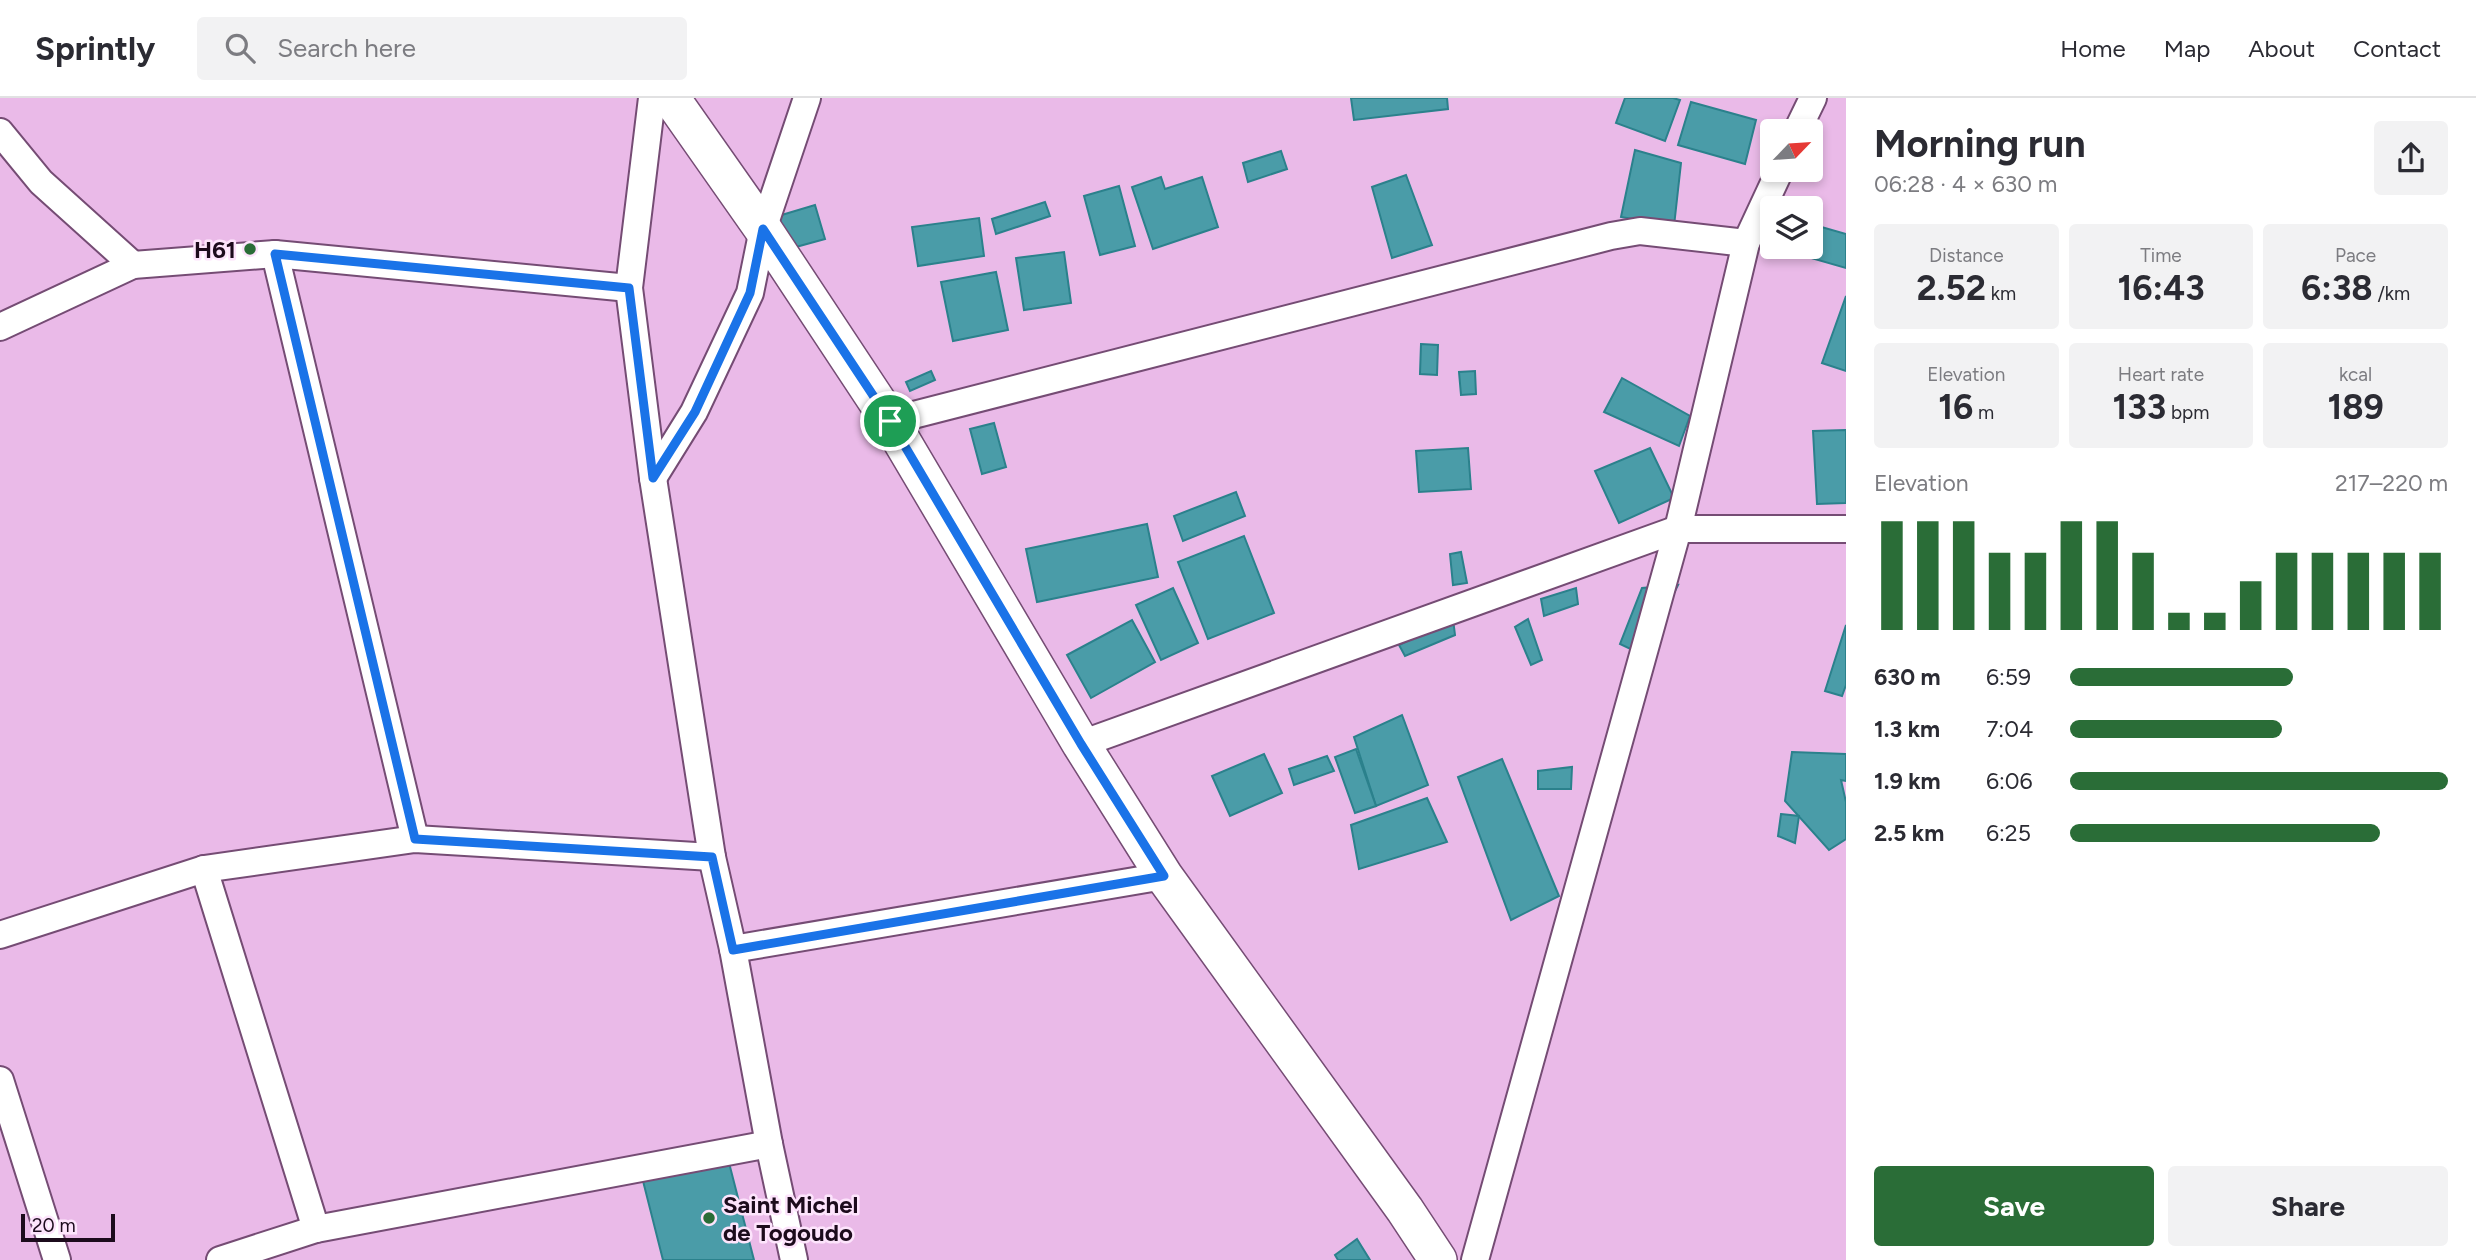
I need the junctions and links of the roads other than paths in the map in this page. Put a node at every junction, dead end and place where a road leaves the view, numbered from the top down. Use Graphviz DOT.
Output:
graph roads {
  1 [pos="652,98"];
  2 [pos="671,98"];
  3 [pos="807,98"];
  4 [pos="1812,98"];
  5 [pos="1802,119"];
  6 [pos="0,132"];
  7 [pos="1774,182"];
  8 [pos="763,229"];
  9 [pos="1746,243"];
  10 [pos="275,254"];
  11 [pos="133,265"];
  12 [pos="629,288"];
  13 [pos="0,327"];
  14 [pos="890,421"];
  15 [pos="653,478"];
  16 [pos="1846,528"];
  17 [pos="1678,529"];
  18 [pos="1081,744"];
  19 [pos="415,839"];
  20 [pos="712,857"];
  21 [pos="204,869"];
  22 [pos="1164,876"];
  23 [pos="0,935"];
  24 [pos="733,950"];
  25 [pos="0,1080"];
  26 [pos="769,1144"];
  27 [pos="316,1229"];
  28 [pos="57,1260"];
  29 [pos="220,1260"];
  30 [pos="794,1260"];
  31 [pos="1438,1260"];
  32 [pos="1475,1260"];
  1 -- 12 [label="street"];
  2 -- 8 [label="main road"];
  3 -- 8 [label="street"];
  4 -- 5 [label="street"];
  6 -- 11 [label="street"];
  7 -- 9 [label="street"];
  8 -- 14 [label="main road"];
  8 -- 15 [label="street"];
  9 -- 14 [label="street"];
  9 -- 17 [label="street"];
  10 -- 11 [label="street"];
  10 -- 12 [label="street"];
  10 -- 19 [label="street"];
  11 -- 13 [label="street"];
  12 -- 15 [label="street"];
  14 -- 18 [label="main road"];
  15 -- 20 [label="street"];
  16 -- 17 [label="street"];
  17 -- 18 [label="street"];
  17 -- 32 [label="street"];
  18 -- 22 [label="main road"];
  19 -- 20 [label="street"];
  19 -- 21 [label="street"];
  20 -- 24 [label="street"];
  21 -- 23 [label="street"];
  21 -- 27 [label="street"];
  22 -- 24 [label="street"];
  22 -- 31 [label="main road"];
  24 -- 26 [label="street"];
  25 -- 28 [label="street"];
  26 -- 27 [label="street"];
  26 -- 30 [label="street"];
  27 -- 29 [label="street"];
}
